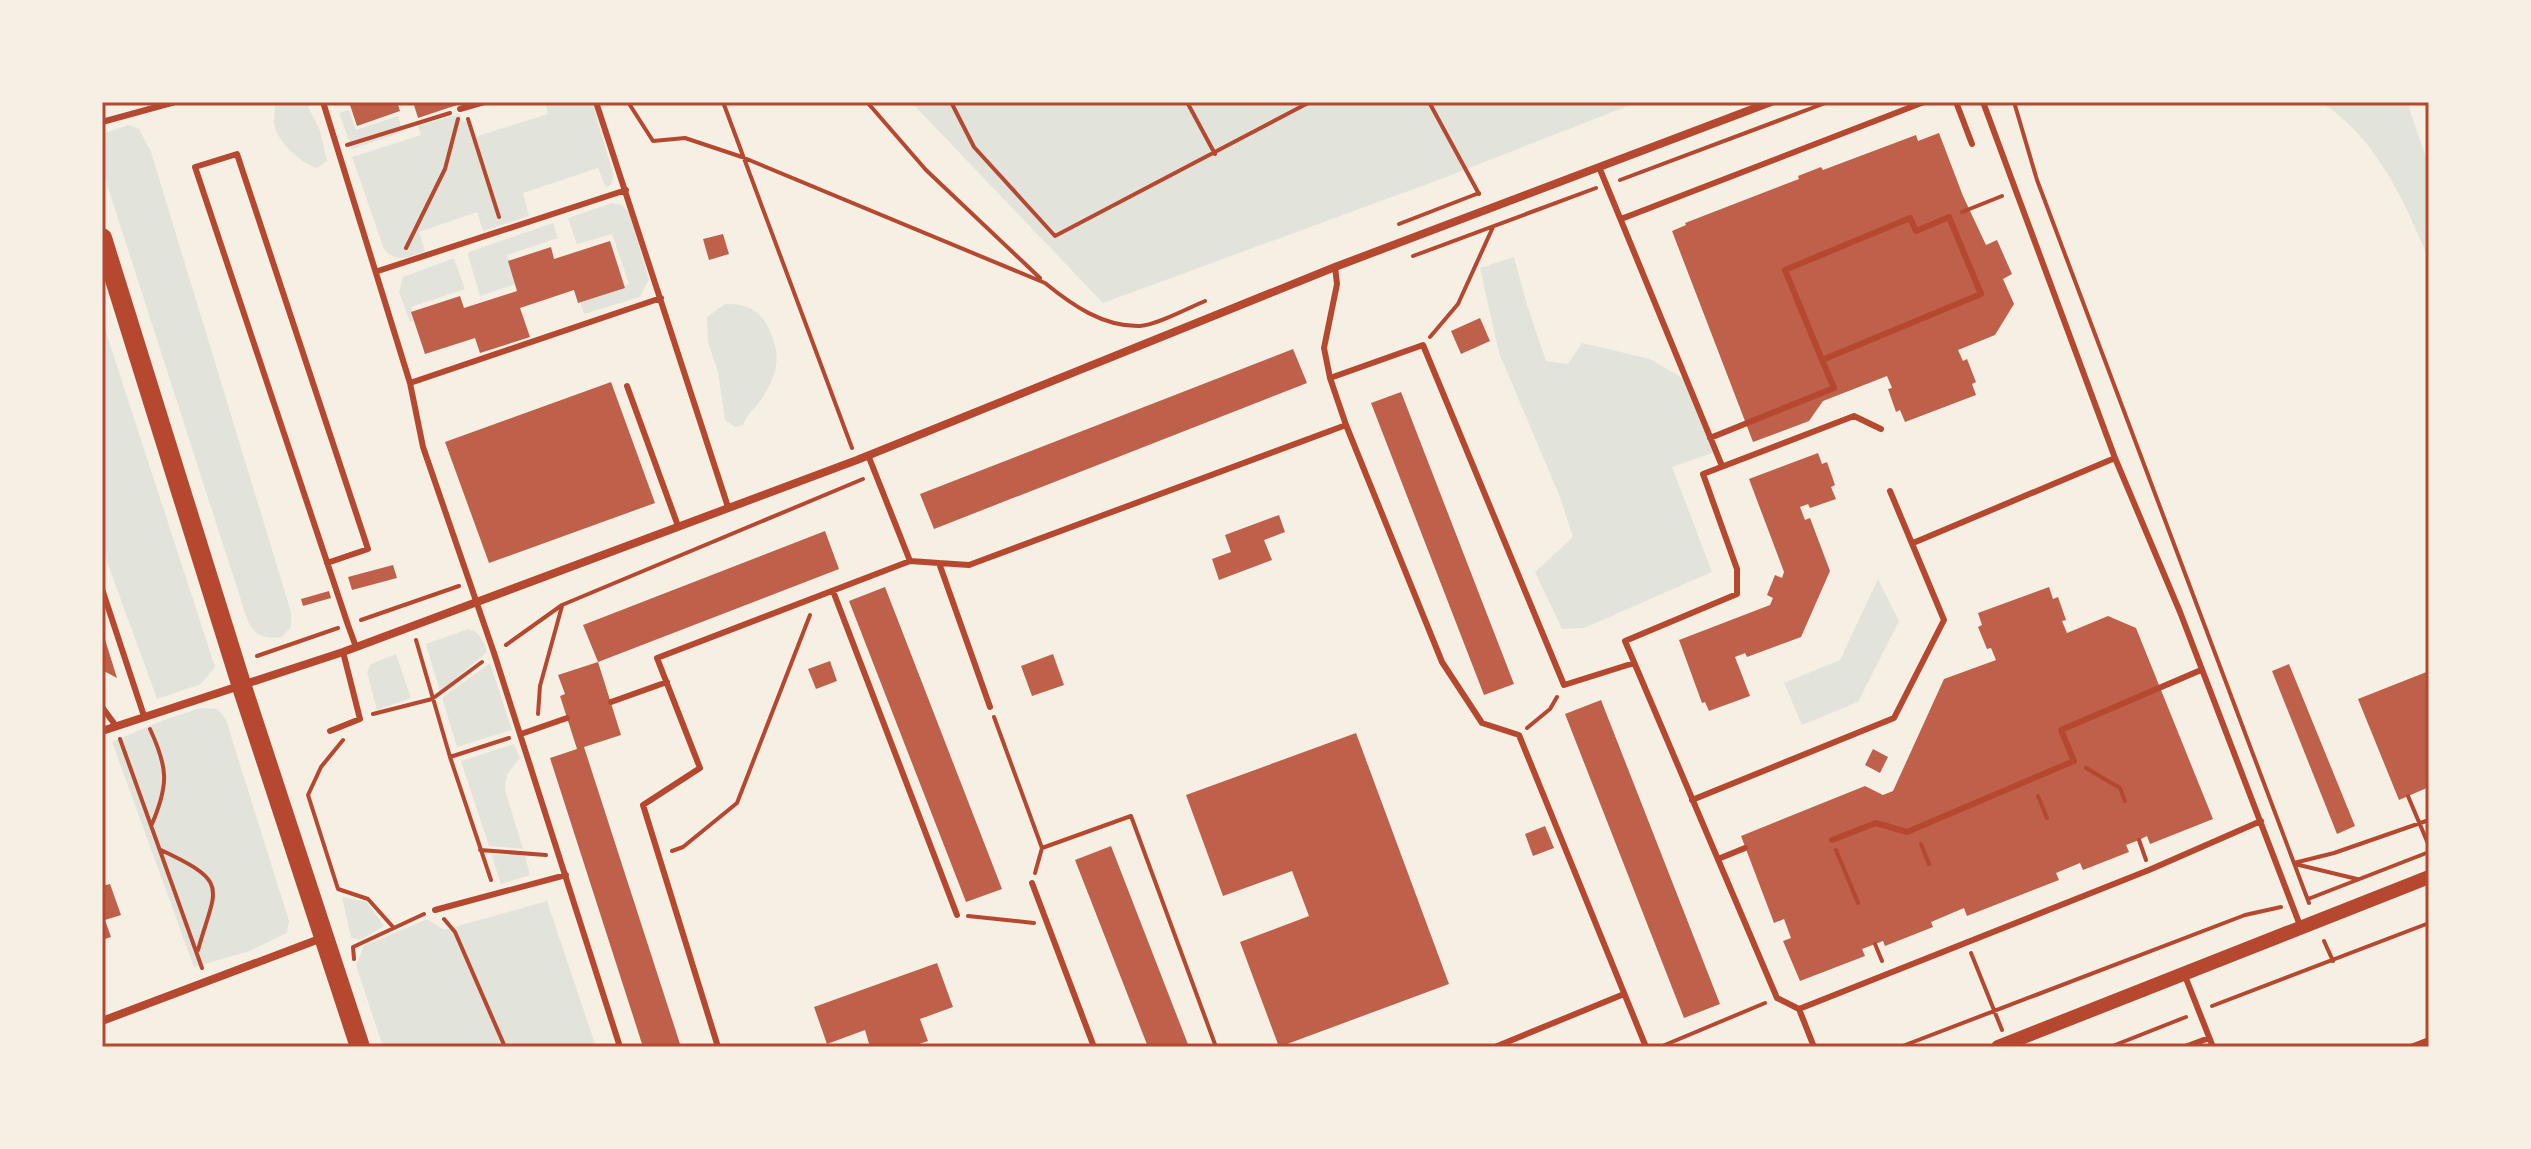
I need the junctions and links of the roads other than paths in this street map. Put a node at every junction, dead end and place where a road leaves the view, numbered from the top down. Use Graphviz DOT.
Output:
graph roads {
  1 [pos="141,102"];
  2 [pos="175,102"];
  3 [pos="323,102"];
  4 [pos="484,102"];
  5 [pos="596,102"];
  6 [pos="1771,102"];
  7 [pos="1924,102"];
  8 [pos="1956,102"];
  9 [pos="1983,102"];
  10 [pos="462,109"];
  11 [pos="144,111"];
  12 [pos="102,122"];
  13 [pos="1972,144"];
  14 [pos="1599,167"];
  15 [pos="626,190"];
  16 [pos="1621,219"];
  17 [pos="102,238"];
  18 [pos="1335,267"];
  19 [pos="378,271"];
  20 [pos="661,298"];
  21 [pos="1822,360"];
  22 [pos="1330,378"];
  23 [pos="410,383"];
  24 [pos="627,386"];
  25 [pos="1346,425"];
  26 [pos="1881,429"];
  27 [pos="1710,438"];
  28 [pos="868,455"];
  29 [pos="2115,458"];
  30 [pos="1722,466"];
  31 [pos="1890,491"];
  32 [pos="728,507"];
  33 [pos="678,526"];
  34 [pos="1913,543"];
  35 [pos="910,561"];
  36 [pos="327,563"];
  37 [pos="939,563"];
  38 [pos="102,589"];
  39 [pos="833,591"];
  40 [pos="476,603"];
  41 [pos="356,647"];
  42 [pos="343,652"];
  43 [pos="1634,663"];
  44 [pos="2201,670"];
  45 [pos="667,682"];
  46 [pos="242,687"];
  47 [pos="611,702"];
  48 [pos="102,707"];
  49 [pos="990,707"];
  50 [pos="144,716"];
  51 [pos="567,718"];
  52 [pos="116,726"];
  53 [pos="102,731"];
  54 [pos="330,731"];
  55 [pos="521,734"];
  56 [pos="1692,800"];
  57 [pos="2261,821"];
  58 [pos="1832,840"];
  59 [pos="1745,848"];
  60 [pos="1718,859"];
  61 [pos="566,875"];
  62 [pos="2429,877"];
  63 [pos="1032,883"];
  64 [pos="435,910"];
  65 [pos="957,915"];
  66 [pos="2301,928"];
  67 [pos="324,937"];
  68 [pos="2184,974"];
  69 [pos="1624,994"];
  70 [pos="1799,1009"];
  71 [pos="102,1021"];
  72 [pos="2209,1038"];
  73 [pos="2429,1040"];
  74 [pos="2005,1046"];
  75 [pos="360,1047"];
  76 [pos="620,1047"];
  77 [pos="718,1047"];
  78 [pos="1094,1047"];
  79 [pos="1495,1047"];
  80 [pos="1646,1047"];
  81 [pos="1814,1047"];
  82 [pos="2185,1047"];
  83 [pos="2213,1047"];
  84 [pos="2411,1047"];
  1 -- 11 [label="lane"];
  2 -- 11 [label="lane"];
  3 -- 19 [label="lane"];
  4 -- 10 [label="lane"];
  5 -- 15 [label="lane"];
  6 -- 14 [label="street"];
  7 -- 16 [label="lane"];
  8 -- 13 [label="lane"];
  9 -- 29 [label="lane"];
  11 -- 12 [label="lane"];
  14 -- 16 [label="lane"];
  14 -- 18 [label="street"];
  15 -- 19 [label="lane"];
  15 -- 20 [label="lane"];
  16 -- 27 [label="lane"];
  17 -- 46 [label="main road"];
  18 -- 22 [label="lane"];
  18 -- 28 [label="street"];
  19 -- 23 [label="lane"];
  20 -- 23 [label="lane"];
  20 -- 32 [label="lane"];
  21 -- 21 [label="lane"];
  21 -- 27 [label="lane"];
  22 -- 25 [label="lane"];
  22 -- 43 [label="lane"];
  23 -- 40 [label="lane"];
  24 -- 33 [label="lane"];
  25 -- 37 [label="lane"];
  25 -- 69 [label="lane"];
  26 -- 30 [label="lane"];
  27 -- 30 [label="lane"];
  28 -- 32 [label="street"];
  28 -- 35 [label="lane"];
  29 -- 34 [label="lane"];
  29 -- 44 [label="lane"];
  30 -- 43 [label="lane"];
  31 -- 34 [label="lane"];
  32 -- 33 [label="street"];
  33 -- 40 [label="street"];
  34 -- 56 [label="lane"];
  35 -- 37 [label="lane"];
  35 -- 39 [label="lane"];
  36 -- 36 [label="lane"];
  36 -- 41 [label="lane"];
  37 -- 49 [label="lane"];
  38 -- 50 [label="lane"];
  39 -- 45 [label="lane"];
  39 -- 65 [label="lane"];
  40 -- 41 [label="street"];
  40 -- 55 [label="lane"];
  41 -- 42 [label="street"];
  42 -- 46 [label="street"];
  42 -- 54 [label="lane"];
  43 -- 56 [label="lane"];
  44 -- 57 [label="lane"];
  44 -- 58 [label="lane"];
  45 -- 47 [label="lane"];
  45 -- 77 [label="lane"];
  46 -- 50 [label="street"];
  46 -- 67 [label="main road"];
  48 -- 52 [label="lane"];
  50 -- 52 [label="street"];
  51 -- 55 [label="lane"];
  52 -- 53 [label="street"];
  55 -- 61 [label="lane"];
  56 -- 60 [label="lane"];
  57 -- 66 [label="lane"];
  57 -- 70 [label="lane"];
  59 -- 60 [label="lane"];
  60 -- 70 [label="lane"];
  61 -- 64 [label="lane"];
  61 -- 76 [label="lane"];
  62 -- 66 [label="street"];
  63 -- 78 [label="lane"];
  66 -- 68 [label="street"];
  67 -- 71 [label="street"];
  67 -- 75 [label="main road"];
  68 -- 72 [label="lane"];
  68 -- 74 [label="street"];
  69 -- 79 [label="lane"];
  69 -- 80 [label="lane"];
  70 -- 81 [label="lane"];
  72 -- 82 [label="lane"];
  72 -- 83 [label="lane"];
  73 -- 84 [label="lane"];
}
